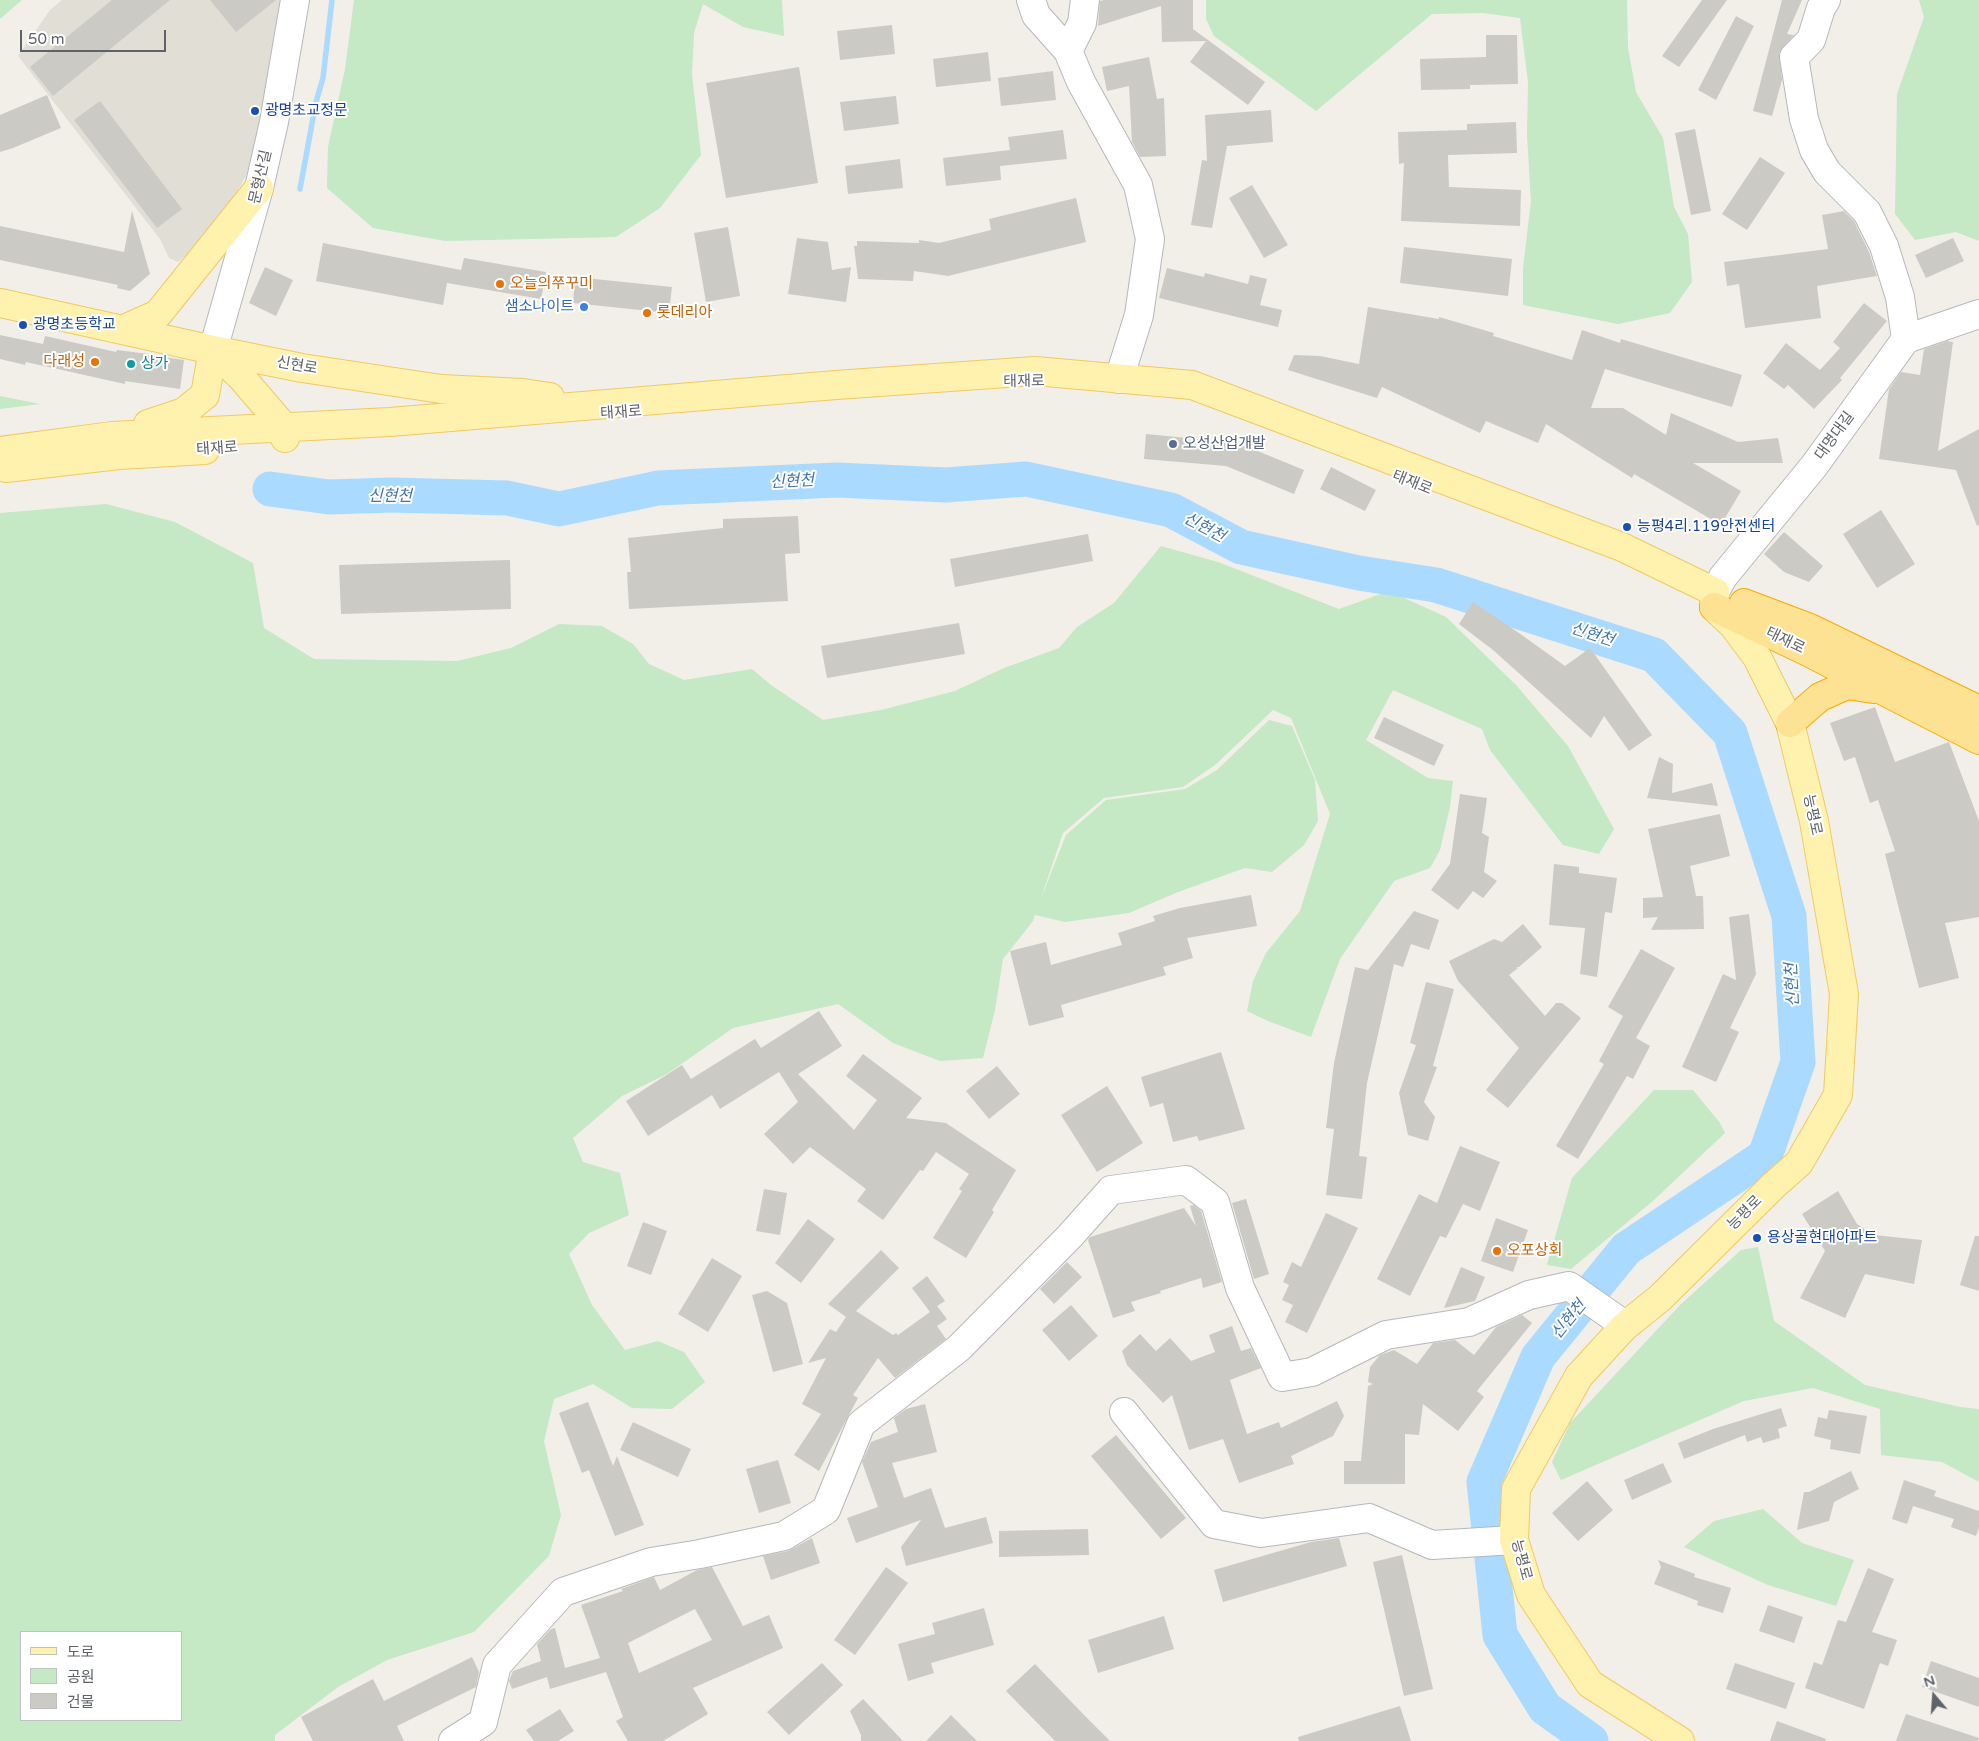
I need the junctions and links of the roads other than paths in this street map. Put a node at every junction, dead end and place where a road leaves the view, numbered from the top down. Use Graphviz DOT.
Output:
graph roads {
  1 [pos="295,0"];
  2 [pos="1031,0"];
  3 [pos="1085,0"];
  4 [pos="1826,0"];
  5 [pos="1068,51"];
  6 [pos="259,188"];
  7 [pos="0,303"];
  8 [pos="1979,314"];
  9 [pos="122,330"];
  10 [pos="1906,339"];
  11 [pos="213,350"];
  12 [pos="1119,379"];
  13 [pos="599,404"];
  14 [pos="112,436"];
  15 [pos="285,436"];
  16 [pos="0,451"];
  17 [pos="0,469"];
  18 [pos="1714,600"];
  19 [pos="1883,690"];
  20 [pos="1979,710"];
  21 [pos="1790,723"];
  22 [pos="1979,740"];
  23 [pos="1620,1323"];
  24 [pos="1124,1412"];
  25 [pos="1513,1540"];
  26 [pos="453,1741"];
  27 [pos="1680,1741"];
  1 -- 6 [label="street, 문형산길"];
  2 -- 5 [label="street"];
  3 -- 5 [label="street"];
  4 -- 10 [label="street"];
  5 -- 12 [label="street"];
  6 -- 9 [label="main road"];
  6 -- 11 [label="street, 문형산길"];
  7 -- 9 [label="main road, 신현로"];
  8 -- 10 [label="street"];
  9 -- 11 [label="main road, 신현로"];
  10 -- 18 [label="street, 대명대길"];
  11 -- 13 [label="main road, 신현로"];
  11 -- 14 [label="main road"];
  11 -- 15 [label="main road"];
  12 -- 13 [label="main road, 태재로"];
  12 -- 18 [label="main road, 태재로"];
  13 -- 15 [label="main road, 태재로"];
  14 -- 15 [label="main road, 태재로"];
  14 -- 16 [label="main road, 태재로"];
  15 -- 17 [label="main road, 태재로"];
  15 -- 18 [label="main road, 태재로"];
  18 -- 19 [label="highway, 태재로"];
  18 -- 20 [label="highway, 태재로"];
  18 -- 21 [label="main road, 능평로"];
  19 -- 21 [label="highway"];
  19 -- 22 [label="highway, 태재로"];
  21 -- 23 [label="main road, 능평로"];
  23 -- 25 [label="main road, 능평로"];
  23 -- 26 [label="street"];
  24 -- 25 [label="street"];
  25 -- 27 [label="main road, 능평로"];
}
